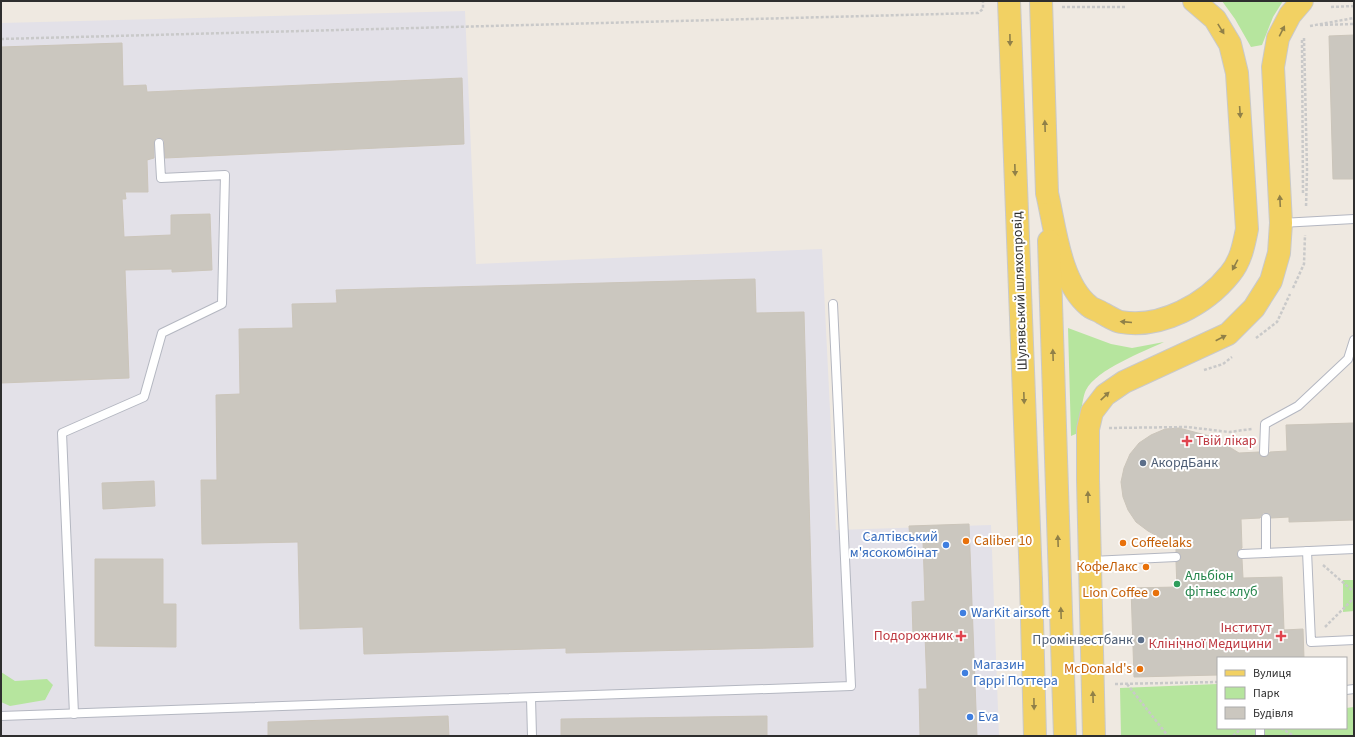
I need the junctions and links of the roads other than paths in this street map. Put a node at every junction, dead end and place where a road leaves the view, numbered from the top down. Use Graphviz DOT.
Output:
graph roads {
  1 [pos="1009,1"];
  2 [pos="1041,1"];
  3 [pos="1194,1"];
  4 [pos="1302,1"];
  5 [pos="159,143"];
  6 [pos="1047,194"];
  7 [pos="1354,219"];
  8 [pos="1281,223"];
  9 [pos="833,304"];
  10 [pos="1354,340"];
  11 [pos="1264,452"];
  12 [pos="1266,518"];
  13 [pos="1354,549"];
  14 [pos="1307,551"];
  15 [pos="1266,553"];
  16 [pos="1242,554"];
  17 [pos="1176,557"];
  18 [pos="1090,561"];
  19 [pos="1354,640"];
  20 [pos="531,698"];
  21 [pos="74,714"];
  22 [pos="1,716"];
  23 [pos="532,736"];
  24 [pos="1035,736"];
  25 [pos="1065,736"];
  26 [pos="1094,736"];
  1 -- 24 [label="main road, Шулявський шляхопровід, one-way, bridge"];
  6 -- 2 [label="main road, one-way, bridge"];
  3 -- 6 [label="main road, one-way"];
  8 -- 4 [label="main road, one-way"];
  5 -- 21 [label="lane"];
  25 -- 6 [label="main road, one-way"];
  7 -- 8 [label="lane"];
  18 -- 8 [label="main road, one-way"];
  9 -- 20 [label="lane"];
  10 -- 11 [label="lane"];
  12 -- 15 [label="lane"];
  13 -- 14 [label="lane"];
  14 -- 15 [label="lane"];
  14 -- 19 [label="lane"];
  15 -- 16 [label="lane"];
  17 -- 18 [label="lane"];
  26 -- 18 [label="main road, one-way"];
  20 -- 21 [label="lane"];
  20 -- 23 [label="lane"];
  21 -- 22 [label="lane"];
}
